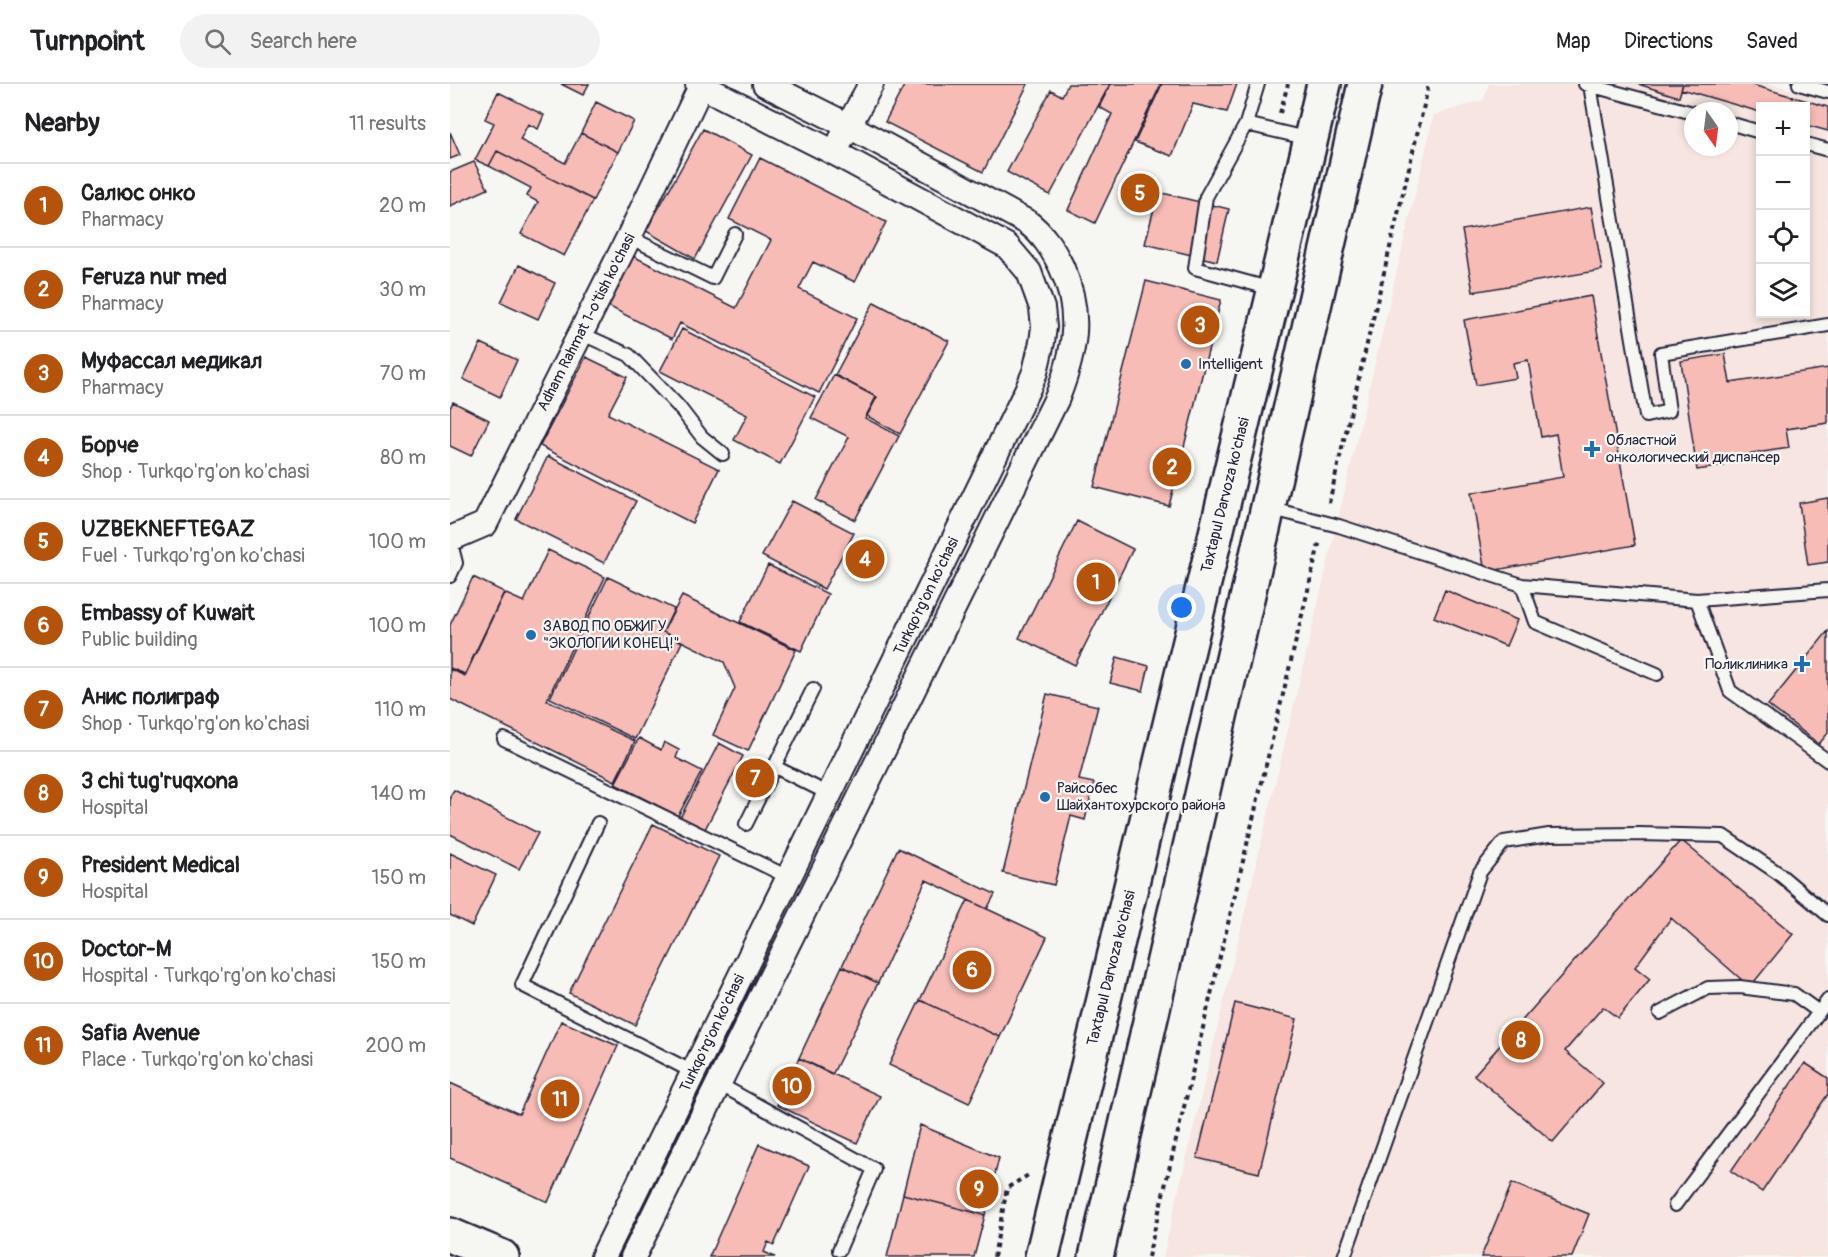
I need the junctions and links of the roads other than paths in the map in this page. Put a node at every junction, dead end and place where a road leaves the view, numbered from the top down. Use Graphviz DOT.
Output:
graph roads {
  1 [pos="700,84"];
  2 [pos="765,84"];
  3 [pos="871,84"];
  4 [pos="1257,84"];
  5 [pos="1324,84"];
  6 [pos="1365,84"];
  7 [pos="1799,84"];
  8 [pos="1588,85"];
  9 [pos="1828,92"];
  10 [pos="1684,111"];
  11 [pos="1246,124"];
  12 [pos="849,126"];
  13 [pos="1738,126"];
  14 [pos="1756,131"];
  15 [pos="1311,140"];
  16 [pos="1810,145"];
  17 [pos="1828,150"];
  18 [pos="835,153"];
  19 [pos="735,234"];
  20 [pos="630,237"];
  21 [pos="1275,290"];
  22 [pos="1828,325"];
  23 [pos="580,333"];
  24 [pos="723,454"];
  25 [pos="1268,507"];
  26 [pos="450,539"];
  27 [pos="450,576"];
  28 [pos="1522,585"];
  29 [pos="1828,590"];
  30 [pos="1697,600"];
  31 [pos="1657,674"];
  32 [pos="813,690"];
  33 [pos="504,739"];
  34 [pos="1828,761"];
  35 [pos="773,766"];
  36 [pos="829,794"];
  37 [pos="598,823"];
  38 [pos="746,824"];
  39 [pos="788,877"];
  40 [pos="1828,915"];
  41 [pos="1828,1000"];
  42 [pos="1819,1011"];
  43 [pos="1660,1013"];
  44 [pos="693,1072"];
  45 [pos="718,1084"];
  46 [pos="1675,1204"];
  47 [pos="450,1235"];
  48 [pos="839,1250"];
  49 [pos="502,1257"];
  50 [pos="603,1257"];
  51 [pos="633,1257"];
  52 [pos="1042,1257"];
  53 [pos="1096,1257"];
  54 [pos="1344,1257"];
  1 -- 18 [label="street, Turkqo'rg'on ko'chasi"];
  1 -- 20 [label="street, Adham Rahmat 1-o'tish ko'chasi"];
  2 -- 12 [label="street, Turkqo'rg'on ko'chasi"];
  3 -- 12 [label="street"];
  4 -- 11 [label="lane"];
  5 -- 15 [label="main road, Taxtapul Darvoza ko'chasi"];
  6 -- 25 [label="main road"];
  7 -- 9 [label="lane"];
  8 -- 10 [label="lane"];
  8 -- 22 [label="lane"];
  11 -- 15 [label="lane"];
  11 -- 21 [label="lane"];
  12 -- 18 [label="street"];
  12 -- 45 [label="street, Turkqo'rg'on ko'chasi"];
  13 -- 14 [label="lane"];
  15 -- 21 [label="main road, Taxtapul Darvoza ko'chasi"];
  16 -- 17 [label="lane"];
  18 -- 36 [label="street, Turkqo'rg'on ko'chasi"];
  19 -- 20 [label="lane"];
  20 -- 23 [label="street, Adham Rahmat 1-o'tish ko'chasi"];
  21 -- 52 [label="main road, Taxtapul Darvoza ko'chasi"];
  23 -- 24 [label="lane"];
  23 -- 26 [label="street, Adham Rahmat 1-o'tish ko'chasi"];
  25 -- 28 [label="lane"];
  25 -- 53 [label="main road"];
  26 -- 27 [label="lane"];
  28 -- 30 [label="lane"];
  28 -- 31 [label="lane"];
  29 -- 30 [label="lane"];
  30 -- 34 [label="lane"];
  32 -- 35 [label="lane"];
  33 -- 39 [label="lane"];
  35 -- 36 [label="lane"];
  35 -- 38 [label="lane"];
  36 -- 39 [label="street, Turkqo'rg'on ko'chasi"];
  37 -- 44 [label="lane"];
  39 -- 44 [label="street, Turkqo'rg'on ko'chasi"];
  40 -- 54 [label="lane"];
  41 -- 42 [label="lane"];
  42 -- 43 [label="lane"];
  42 -- 46 [label="lane"];
  44 -- 50 [label="street, Turkqo'rg'on ko'chasi"];
  45 -- 48 [label="lane"];
  45 -- 51 [label="street, Turkqo'rg'on ko'chasi"];
  47 -- 49 [label="main road"];
}
